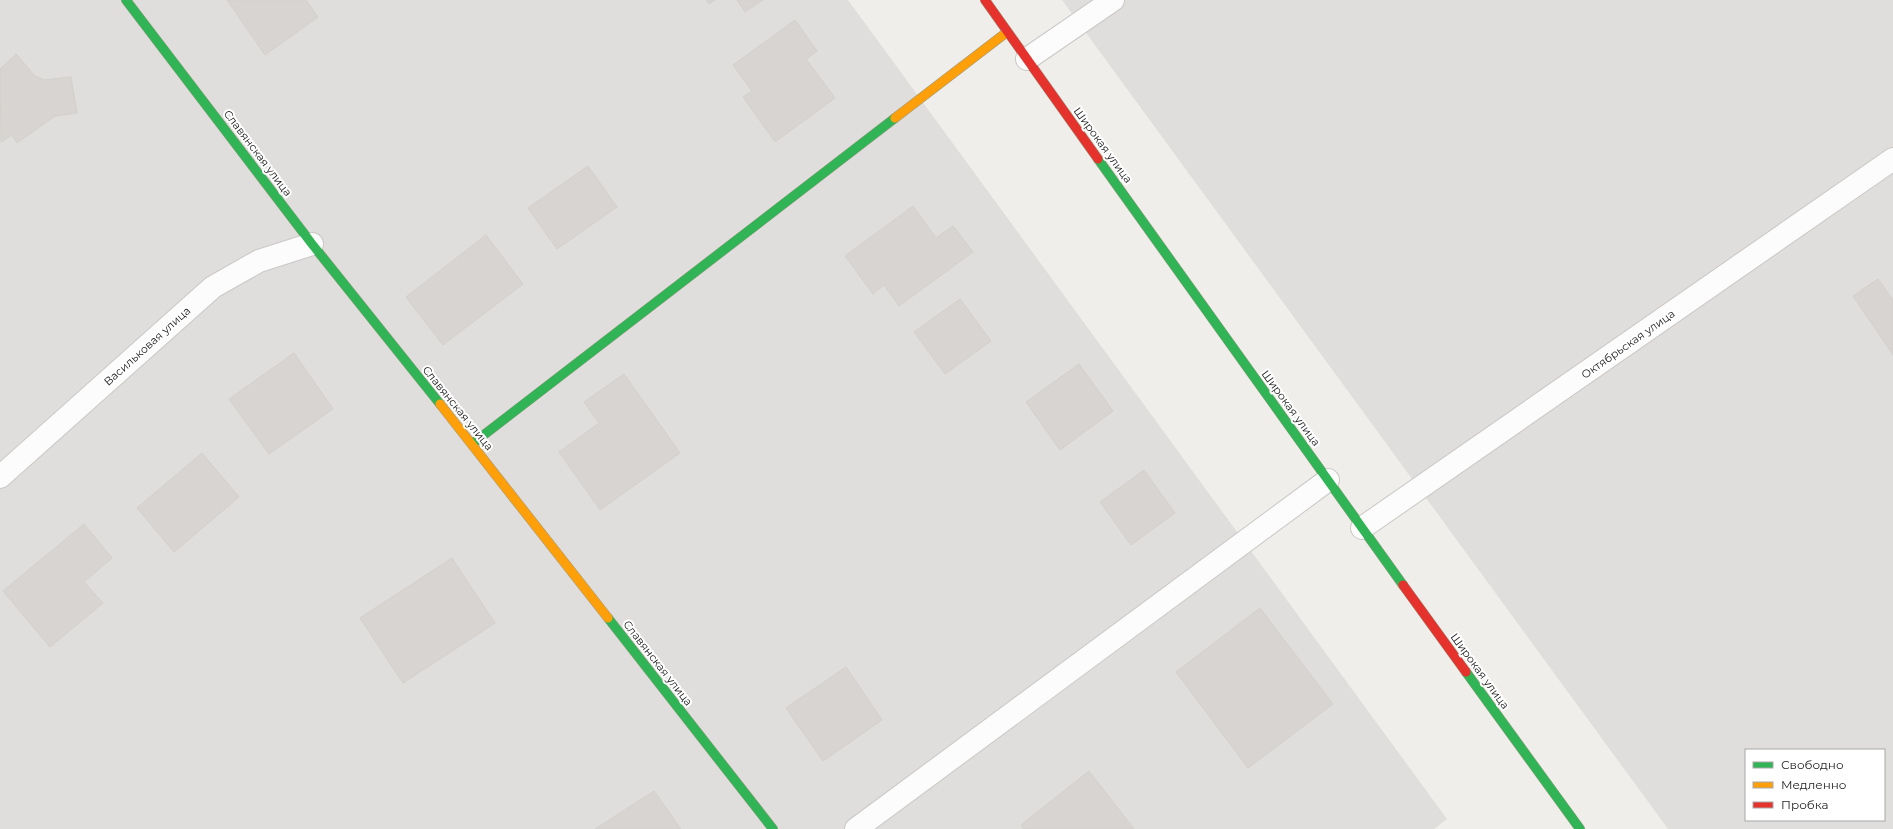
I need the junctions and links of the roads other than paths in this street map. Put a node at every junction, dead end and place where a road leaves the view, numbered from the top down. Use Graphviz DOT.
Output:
graph roads {
  1 [pos="126,0"];
  2 [pos="985,0"];
  3 [pos="1113,0"];
  4 [pos="1007,32"];
  5 [pos="1027,60"];
  6 [pos="1893,159"];
  7 [pos="312,244"];
  8 [pos="472,444"];
  9 [pos="0,477"];
  10 [pos="1328,480"];
  11 [pos="1362,528"];
  12 [pos="773,829"];
  13 [pos="856,829"];
  14 [pos="1580,829"];
  1 -- 7 [label="street, Славянская улица"];
  2 -- 4 [label="street, Широкая улица"];
  3 -- 5 [label="street"];
  4 -- 5 [label="street, Широкая улица"];
  4 -- 8 [label="street"];
  5 -- 10 [label="street, Широкая улица"];
  6 -- 11 [label="street, Октябрьская улица"];
  7 -- 8 [label="street, Славянская улица"];
  7 -- 9 [label="street, Васильковая улица"];
  8 -- 12 [label="street, Славянская улица"];
  10 -- 11 [label="street, Широкая улица"];
  10 -- 13 [label="street"];
  11 -- 14 [label="street, Широкая улица"];
}
